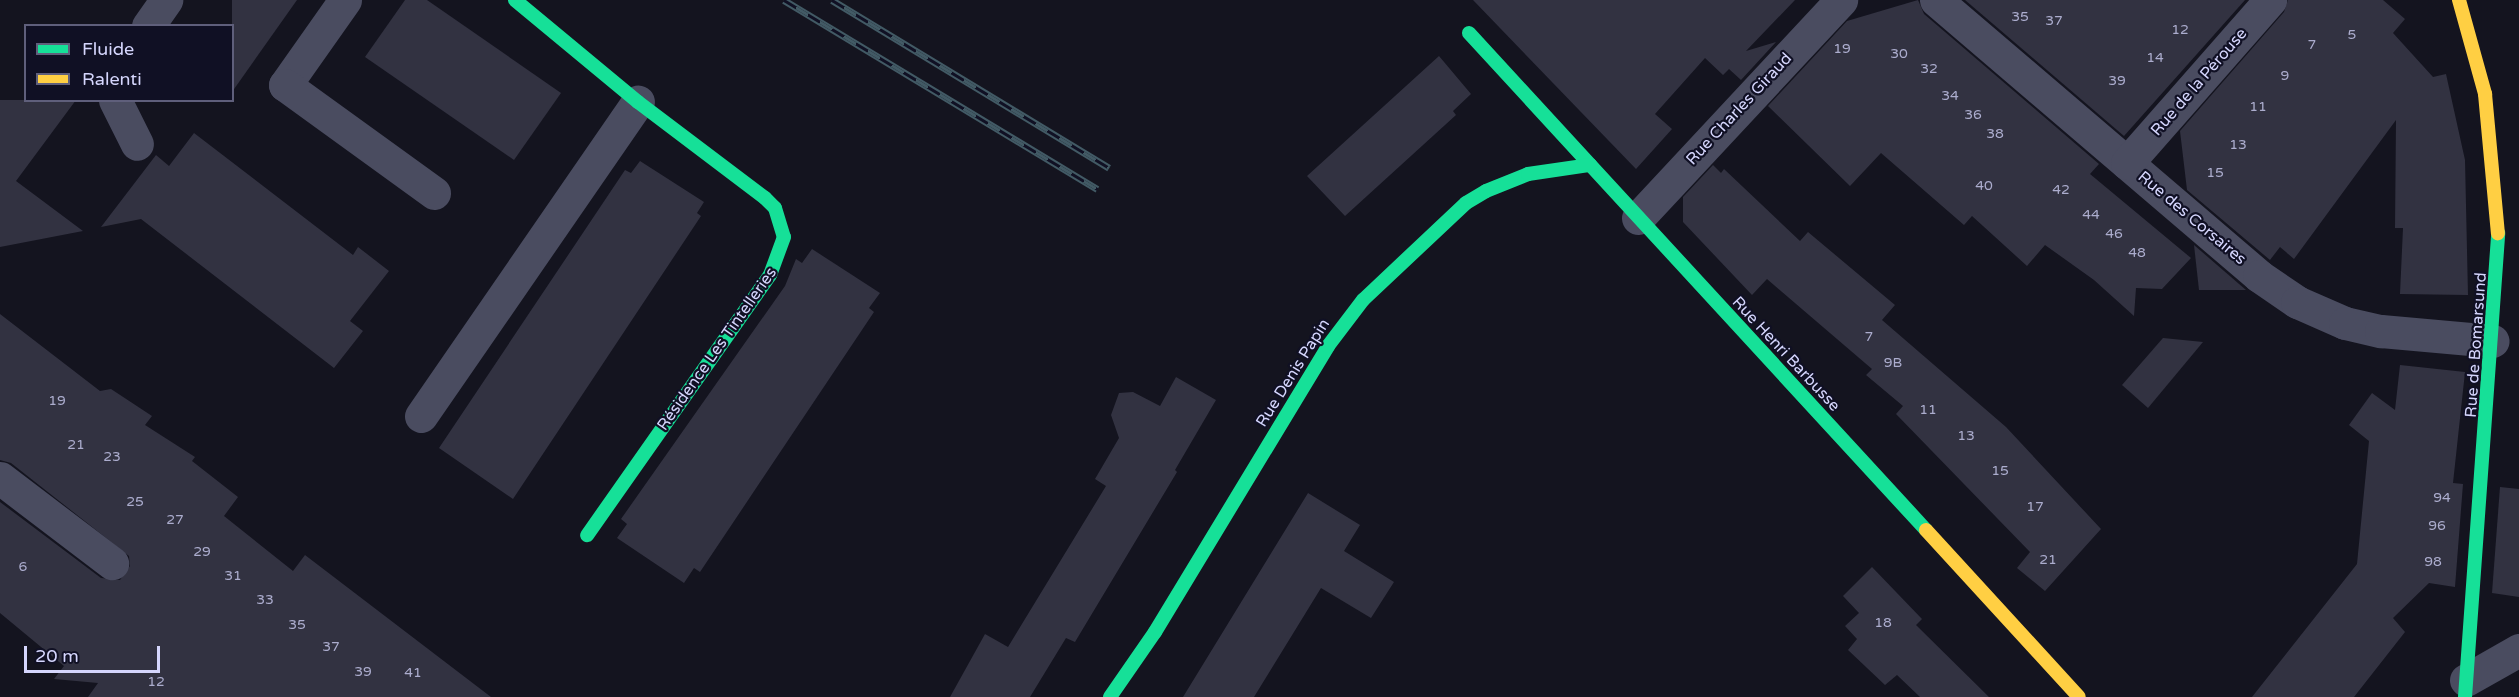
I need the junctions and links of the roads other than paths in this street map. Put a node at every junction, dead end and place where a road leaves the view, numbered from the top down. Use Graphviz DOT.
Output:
graph roads {
  1 [pos="166,0"];
  2 [pos="345,0"];
  3 [pos="515,0"];
  4 [pos="1841,0"];
  5 [pos="1936,0"];
  6 [pos="2270,0"];
  7 [pos="2459,0"];
  8 [pos="149,24"];
  9 [pos="1469,33"];
  10 [pos="116,102"];
  11 [pos="638,102"];
  12 [pos="137,144"];
  13 [pos="2127,164"];
  14 [pos="1590,165"];
  15 [pos="434,193"];
  16 [pos="1638,218"];
  17 [pos="2493,341"];
  18 [pos="421,416"];
  19 [pos="0,478"];
  20 [pos="587,535"];
  21 [pos="112,563"];
  22 [pos="2519,650"];
  23 [pos="2465,689"];
  24 [pos="1110,697"];
  25 [pos="2079,697"];
  1 -- 8 [label="street"];
  2 -- 15 [label="street"];
  3 -- 11 [label="street, Résidence Les Tintelleries"];
  4 -- 16 [label="street, Rue Charles Giraud"];
  5 -- 13 [label="street, Rue des Corsaires"];
  6 -- 13 [label="street, Rue de la Pérouse"];
  7 -- 17 [label="street, Rue de Bomarsund"];
  9 -- 14 [label="street, Rue Henri Barbusse"];
  10 -- 12 [label="street"];
  11 -- 18 [label="street"];
  11 -- 20 [label="street, Résidence Les Tintelleries"];
  13 -- 17 [label="street, Rue des Corsaires"];
  14 -- 16 [label="street, Rue Henri Barbusse"];
  14 -- 24 [label="street, Rue Denis Papin"];
  16 -- 25 [label="street, Rue Henri Barbusse"];
  17 -- 23 [label="street, Rue de Bomarsund"];
  19 -- 21 [label="street"];
  22 -- 23 [label="street"];
}
